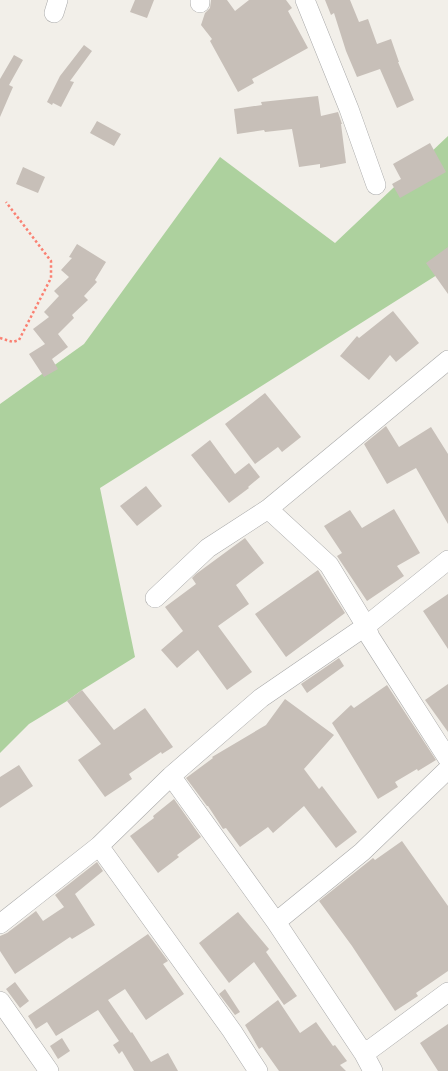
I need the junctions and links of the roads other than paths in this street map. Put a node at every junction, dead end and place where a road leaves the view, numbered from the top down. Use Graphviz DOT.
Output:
graph roads {
  1 [pos="305,0"];
  2 [pos="376,185"];
  3 [pos="448,360"];
  4 [pos="268,509"];
  5 [pos="448,560"];
  6 [pos="155,598"];
  7 [pos="366,626"];
  8 [pos="448,759"];
  9 [pos="448,769"];
  10 [pos="172,776"];
  11 [pos="99,846"];
  12 [pos="276,922"];
  13 [pos="0,924"];
  14 [pos="448,992"];
  15 [pos="0,1001"];
  16 [pos="364,1054"];
  17 [pos="49,1071"];
  18 [pos="258,1071"];
  19 [pos="373,1071"];
  1 -- 2 [label="street"];
  3 -- 4 [label="street"];
  4 -- 6 [label="street"];
  4 -- 7 [label="street"];
  5 -- 7 [label="street"];
  7 -- 8 [label="street"];
  7 -- 10 [label="street"];
  9 -- 12 [label="street"];
  10 -- 11 [label="street"];
  10 -- 12 [label="street"];
  11 -- 13 [label="street"];
  11 -- 18 [label="street"];
  12 -- 16 [label="street"];
  14 -- 16 [label="street"];
  15 -- 17 [label="street"];
  16 -- 19 [label="street"];
}
